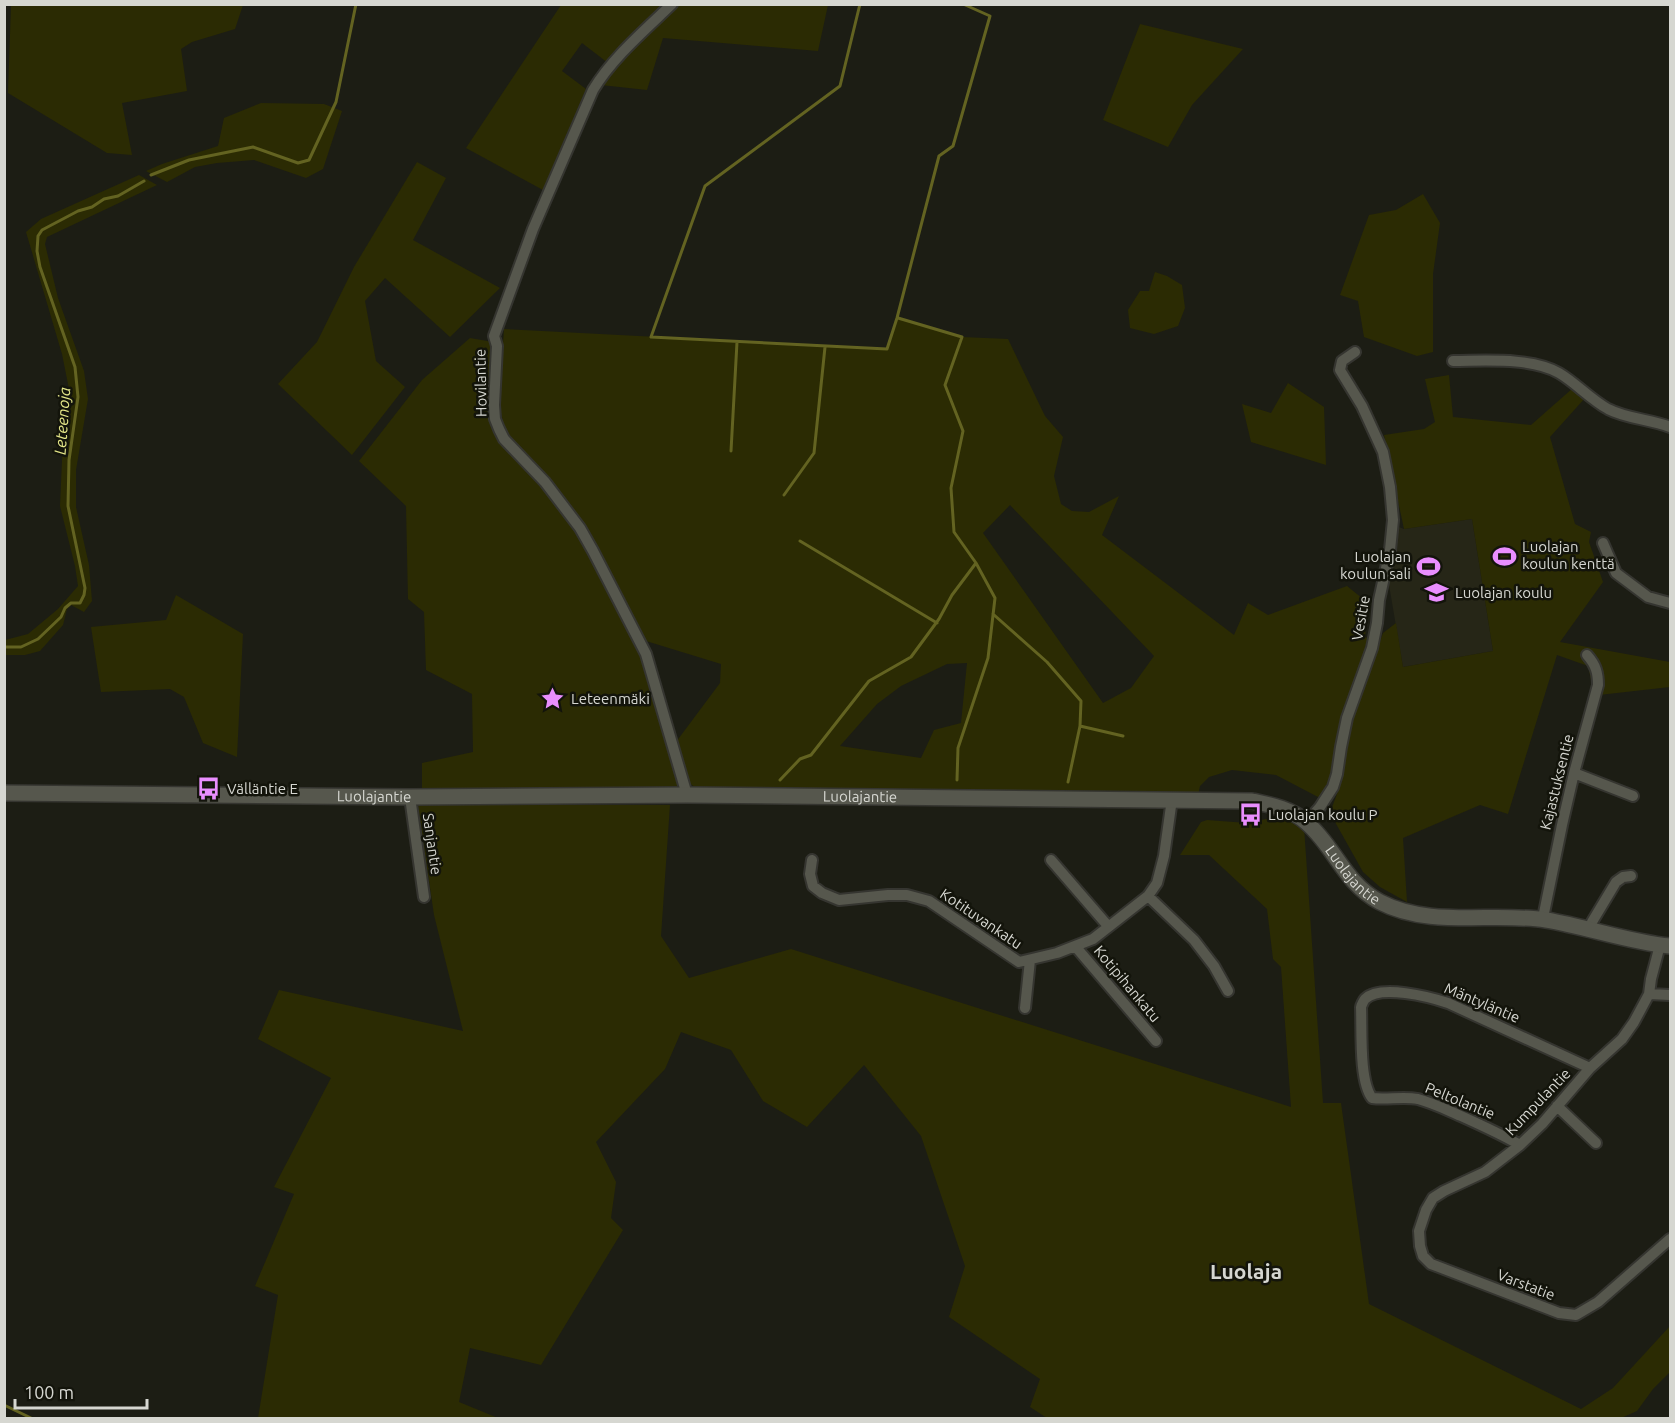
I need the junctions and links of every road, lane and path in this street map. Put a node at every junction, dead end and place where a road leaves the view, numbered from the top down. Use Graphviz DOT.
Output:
graph roads {
  1 [pos="672,4"];
  2 [pos="1355,352"];
  3 [pos="1453,361"];
  4 [pos="1671,426"];
  5 [pos="1603,543"];
  6 [pos="1671,603"];
  7 [pos="1587,655"];
  8 [pos="1574,773"];
  9 [pos="4,793"];
  10 [pos="687,795"];
  11 [pos="1633,796"];
  12 [pos="410,797"];
  13 [pos="1172,799"];
  14 [pos="1306,823"];
  15 [pos="812,860"];
  16 [pos="1051,860"];
  17 [pos="1631,876"];
  18 [pos="1148,896"];
  19 [pos="424,897"];
  20 [pos="1545,920"];
  21 [pos="1108,926"];
  22 [pos="1591,929"];
  23 [pos="1075,946"];
  24 [pos="1665,946"];
  25 [pos="1025,961"];
  26 [pos="1228,991"];
  27 [pos="1649,994"];
  28 [pos="1671,995"];
  29 [pos="1025,1008"];
  30 [pos="1156,1041"];
  31 [pos="1590,1068"];
  32 [pos="1364,1079"];
  33 [pos="1557,1106"];
  34 [pos="1596,1143"];
  35 [pos="1520,1144"];
  36 [pos="1671,1239"];
  37 [pos="1423,1256"];
  1 -- 10 [label="street, Hovilantie"];
  2 -- 14 [label="street, Vesitie"];
  3 -- 4 [label="street"];
  5 -- 6 [label="street"];
  7 -- 8 [label="street, Kajastuksentie"];
  8 -- 11 [label="street"];
  8 -- 20 [label="street, Kajastuksentie"];
  9 -- 12 [label="main road, Luolajantie"];
  10 -- 12 [label="main road, Luolajantie"];
  10 -- 13 [label="main road, Luolajantie"];
  12 -- 19 [label="street, Sanjantie"];
  13 -- 14 [label="main road, Luolajantie"];
  13 -- 18 [label="street"];
  14 -- 20 [label="main road, Luolajantie"];
  15 -- 25 [label="street, Kotituvankatu"];
  16 -- 21 [label="street"];
  17 -- 22 [label="street"];
  18 -- 21 [label="street"];
  18 -- 26 [label="street"];
  20 -- 22 [label="main road, Luolajantie"];
  21 -- 23 [label="street"];
  22 -- 24 [label="main road, Luolajantie"];
  23 -- 25 [label="street"];
  23 -- 30 [label="street, Kotipihankatu"];
  24 -- 27 [label="street, Kumpulantie"];
  25 -- 29 [label="street"];
  27 -- 28 [label="street"];
  27 -- 31 [label="street, Kumpulantie"];
  31 -- 32 [label="street, Mäntyläntie"];
  31 -- 33 [label="street, Kumpulantie"];
  32 -- 35 [label="street, Peltolantie"];
  33 -- 34 [label="street"];
  33 -- 35 [label="street, Kumpulantie"];
  35 -- 37 [label="street, Kumpulantie"];
  36 -- 37 [label="street, Varstatie"];
}
